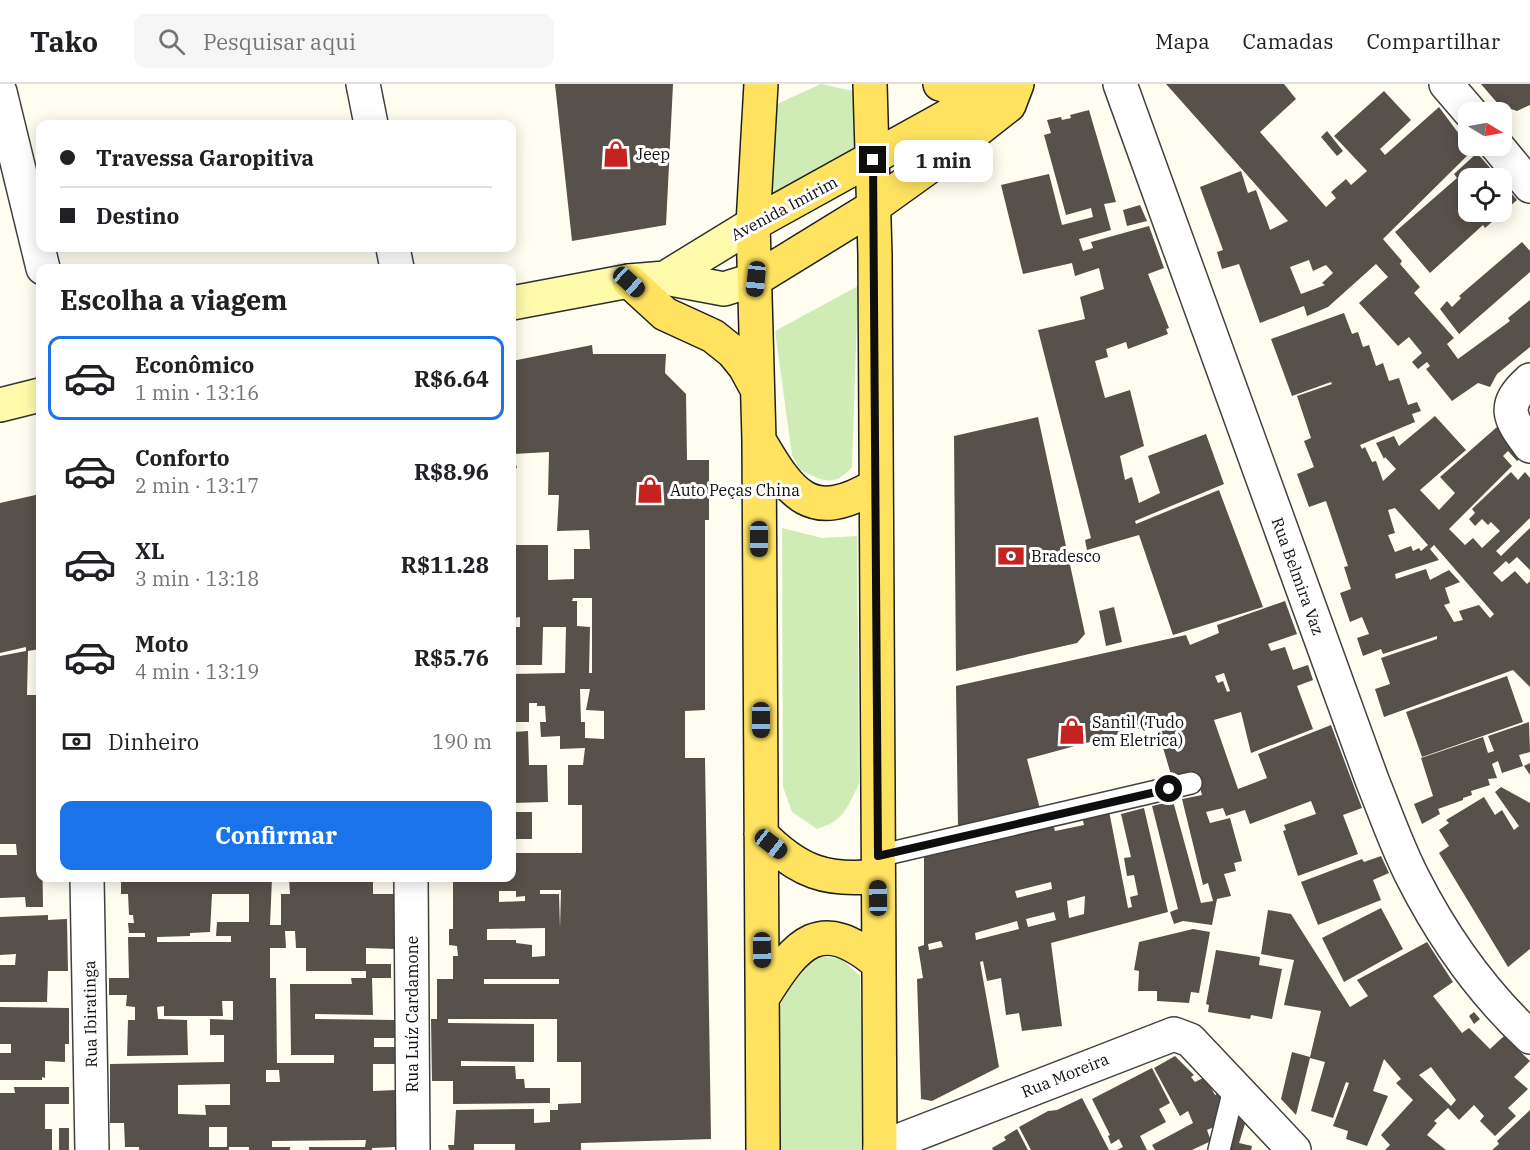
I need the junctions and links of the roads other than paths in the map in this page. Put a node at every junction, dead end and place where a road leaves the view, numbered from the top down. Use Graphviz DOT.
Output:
graph roads {
  1 [pos="363,84"];
  2 [pos="870,84"];
  3 [pos="940,84"];
  4 [pos="1017,84"];
  5 [pos="1120,84"];
  6 [pos="1446,84"];
  7 [pos="984,89"];
  8 [pos="769,90"];
  9 [pos="0,92"];
  10 [pos="1461,102"];
  11 [pos="370,120"];
  12 [pos="1512,150"];
  13 [pos="873,160"];
  14 [pos="1530,186"];
  15 [pos="873,207"];
  16 [pos="753,224"];
  17 [pos="36,239"];
  18 [pos="665,278"];
  19 [pos="756,279"];
  20 [pos="629,282"];
  21 [pos="516,302"];
  22 [pos="1530,380"];
  23 [pos="757,389"];
  24 [pos="36,396"];
  25 [pos="0,405"];
  26 [pos="759,440"];
  27 [pos="1530,446"];
  28 [pos="875,486"];
  29 [pos="1191,783"];
  30 [pos="761,834"];
  31 [pos="878,866"];
  32 [pos="87,882"];
  33 [pos="411,882"];
  34 [pos="879,964"];
  35 [pos="763,997"];
  36 [pos="1530,1037"];
  37 [pos="1235,1085"];
  38 [pos="880,1149"];
  39 [pos="92,1150"];
  40 [pos="413,1150"];
  41 [pos="764,1150"];
  42 [pos="1219,1150"];
  43 [pos="1294,1150"];
  1 -- 11 [label="street"];
  2 -- 13 [label="main road"];
  3 -- 7 [label="main road"];
  4 -- 15 [label="main road, Avenida Imirim"];
  5 -- 36 [label="street, Rua Belmira Vaz"];
  6 -- 10 [label="street"];
  7 -- 13 [label="main road, Avenida Imirim"];
  8 -- 16 [label="main road"];
  9 -- 17 [label="street"];
  12 -- 14 [label="street"];
  13 -- 15 [label="main road"];
  13 -- 16 [label="main road, Avenida Imirim"];
  15 -- 19 [label="main road, Avenida Imirim"];
  15 -- 28 [label="main road"];
  16 -- 18 [label="main road, Avenida Imirim"];
  16 -- 19 [label="main road"];
  18 -- 19 [label="main road, Avenida Imirim"];
  18 -- 20 [label="main road, Avenida Imirim"];
  19 -- 23 [label="main road"];
  20 -- 21 [label="main road, Avenida Imirim"];
  20 -- 23 [label="main road"];
  22 -- 27 [label="street"];
  23 -- 26 [label="main road"];
  24 -- 25 [label="main road"];
  26 -- 28 [label="main road"];
  26 -- 30 [label="main road"];
  28 -- 31 [label="main road"];
  29 -- 31 [label="lane"];
  30 -- 31 [label="main road"];
  30 -- 35 [label="main road"];
  31 -- 34 [label="main road"];
  32 -- 39 [label="street, Rua Ibiratinga"];
  33 -- 40 [label="street, Rua Luíz Cardamone"];
  34 -- 35 [label="main road"];
  34 -- 38 [label="main road"];
  35 -- 41 [label="main road"];
  37 -- 38 [label="street, Rua Moreira"];
  37 -- 42 [label="lane"];
  37 -- 43 [label="street, Rua Moreira"];
}
